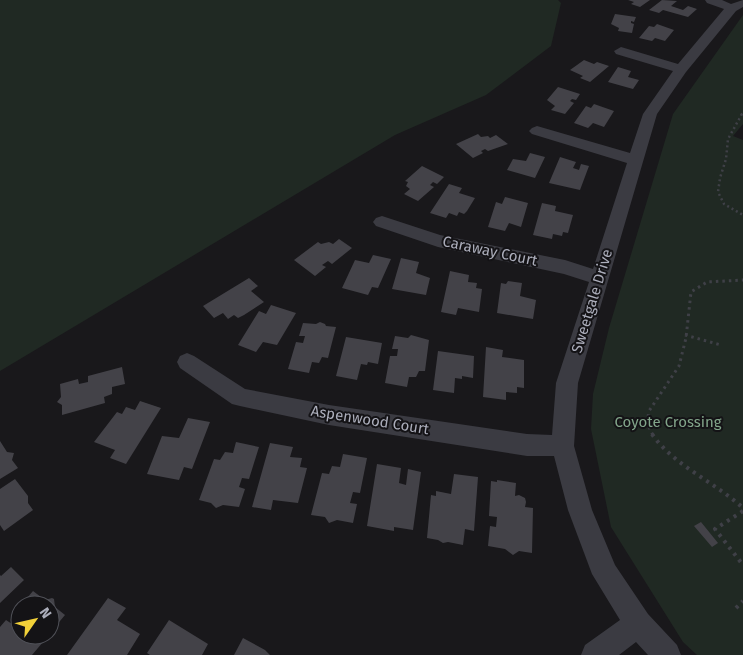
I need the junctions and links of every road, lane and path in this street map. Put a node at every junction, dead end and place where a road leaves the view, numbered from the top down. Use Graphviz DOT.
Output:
graph roads {
  1 [pos="711,0"];
  2 [pos="738,5"];
  3 [pos="621,51"];
  4 [pos="681,69"];
  5 [pos="743,112"];
  6 [pos="537,131"];
  7 [pos="636,160"];
  8 [pos="743,215"];
  9 [pos="382,222"];
  10 [pos="599,278"];
  11 [pos="743,280"];
  12 [pos="685,335"];
  13 [pos="721,346"];
  14 [pos="188,362"];
  15 [pos="563,446"];
  16 [pos="743,510"];
  17 [pos="743,565"];
  18 [pos="743,602"];
  19 [pos="736,608"];
  20 [pos="638,624"];
  21 [pos="595,655"];
  22 [pos="667,655"];
  1 -- 2 [label="street"];
  2 -- 4 [label="street, Sweetgale Drive"];
  3 -- 4 [label="street"];
  4 -- 7 [label="street, Sweetgale Drive"];
  5 -- 8 [label="path"];
  6 -- 7 [label="street"];
  7 -- 10 [label="street, Sweetgale Drive"];
  9 -- 10 [label="street, Caraway Court"];
  10 -- 15 [label="street, Sweetgale Drive"];
  11 -- 12 [label="path"];
  12 -- 13 [label="path"];
  12 -- 16 [label="path"];
  14 -- 15 [label="street, Aspenwood Court"];
  15 -- 20 [label="street, Sweetgale Drive"];
  16 -- 17 [label="path"];
  18 -- 19 [label="path"];
  20 -- 21 [label="street"];
  20 -- 22 [label="street, Sweetgale Drive"];
}
